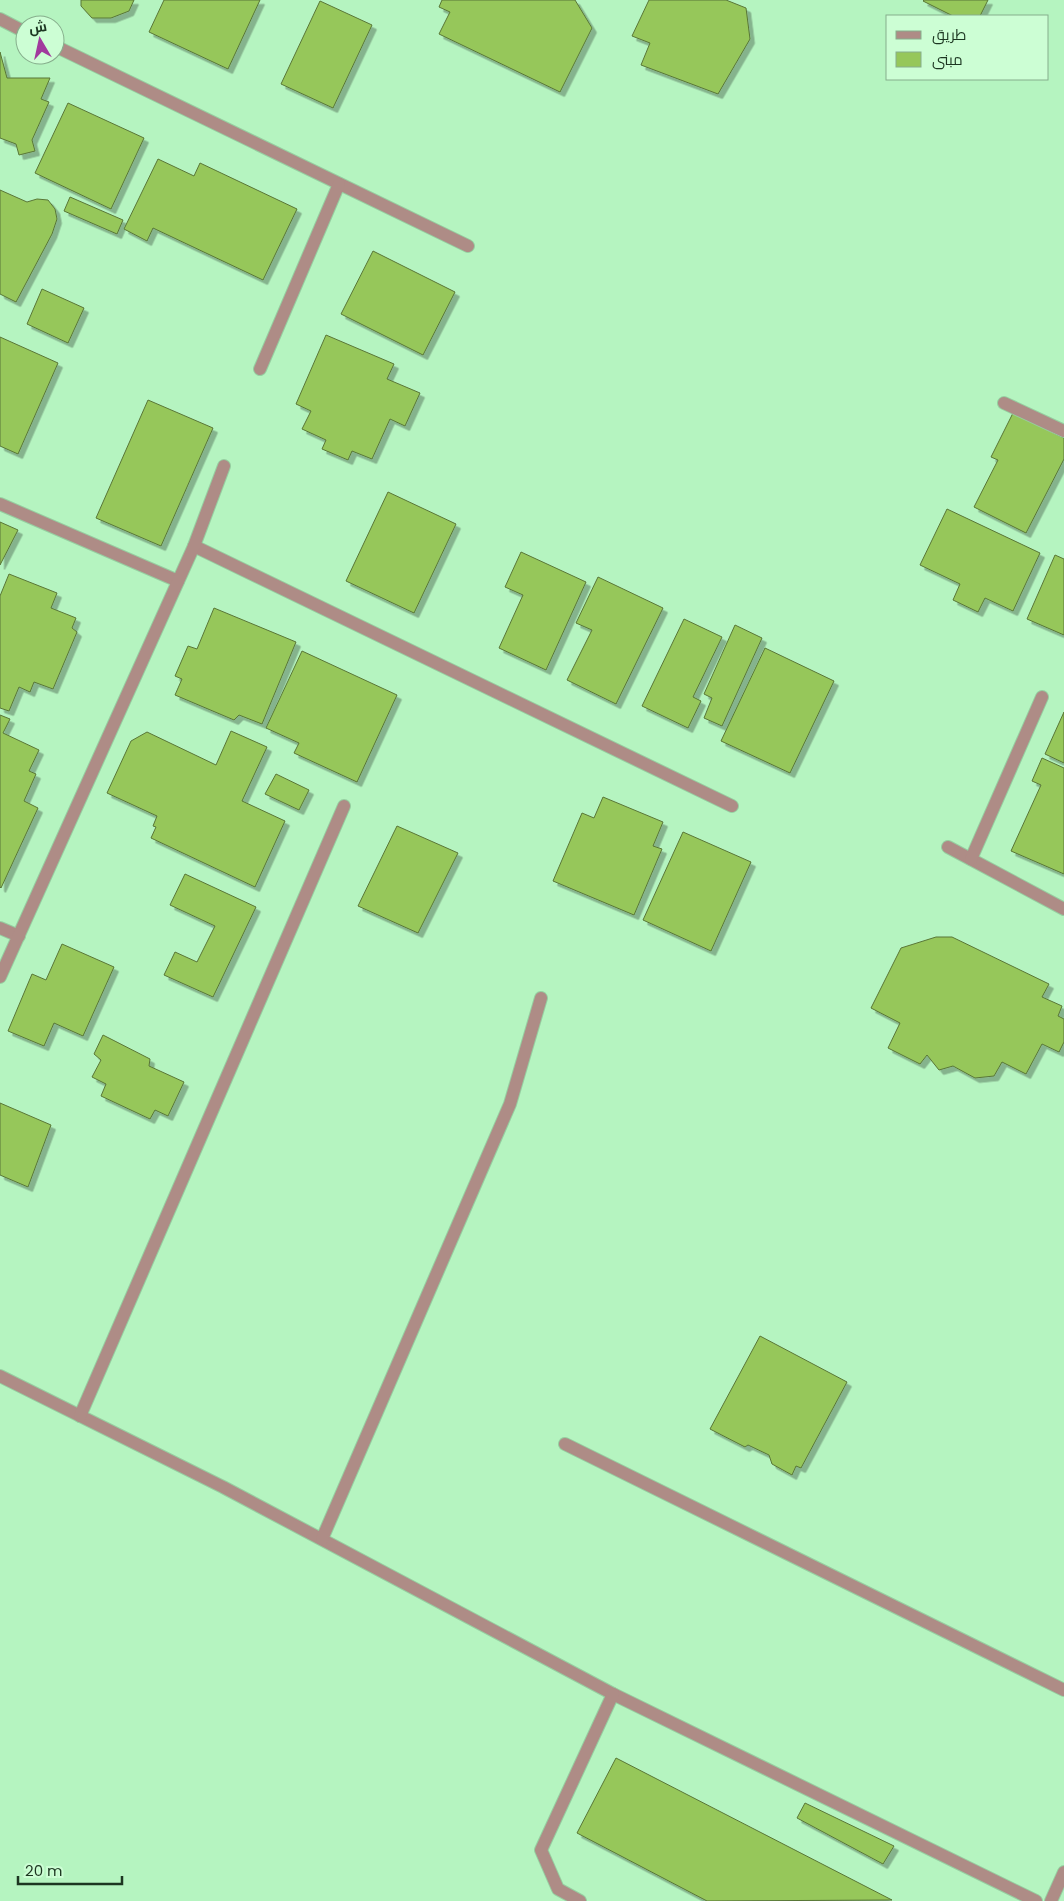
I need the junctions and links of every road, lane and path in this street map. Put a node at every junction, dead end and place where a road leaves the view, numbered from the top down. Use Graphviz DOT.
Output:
graph roads {
  1 [pos="0,19"];
  2 [pos="15,27"];
  3 [pos="65,51"];
  4 [pos="339,184"];
  5 [pos="468,246"];
  6 [pos="260,369"];
  7 [pos="1004,403"];
  8 [pos="1064,431"];
  9 [pos="224,466"];
  10 [pos="0,504"];
  11 [pos="194,546"];
  12 [pos="178,581"];
  13 [pos="1042,697"];
  14 [pos="344,806"];
  15 [pos="732,806"];
  16 [pos="948,847"];
  17 [pos="971,859"];
  18 [pos="1064,909"];
  19 [pos="0,928"];
  20 [pos="19,936"];
  21 [pos="0,977"];
  22 [pos="541,998"];
  23 [pos="0,1376"];
  24 [pos="80,1416"];
  25 [pos="565,1444"];
  26 [pos="322,1540"];
  27 [pos="1064,1690"];
  28 [pos="613,1694"];
  29 [pos="1064,1872"];
  30 [pos="580,1901"];
  31 [pos="1036,1901"];
  32 [pos="1052,1901"];
  1 -- 2 [label="street"];
  3 -- 4 [label="street"];
  4 -- 5 [label="street"];
  4 -- 6 [label="street"];
  7 -- 8 [label="street"];
  9 -- 11 [label="street"];
  10 -- 12 [label="street"];
  11 -- 12 [label="street"];
  11 -- 15 [label="street"];
  12 -- 20 [label="street"];
  13 -- 17 [label="street"];
  14 -- 24 [label="street"];
  16 -- 17 [label="street"];
  17 -- 18 [label="street"];
  19 -- 20 [label="street"];
  20 -- 21 [label="street"];
  22 -- 26 [label="street"];
  23 -- 24 [label="street"];
  24 -- 26 [label="street"];
  25 -- 27 [label="street"];
  26 -- 28 [label="street"];
  28 -- 30 [label="street"];
  28 -- 31 [label="street"];
  29 -- 32 [label="street"];
}
